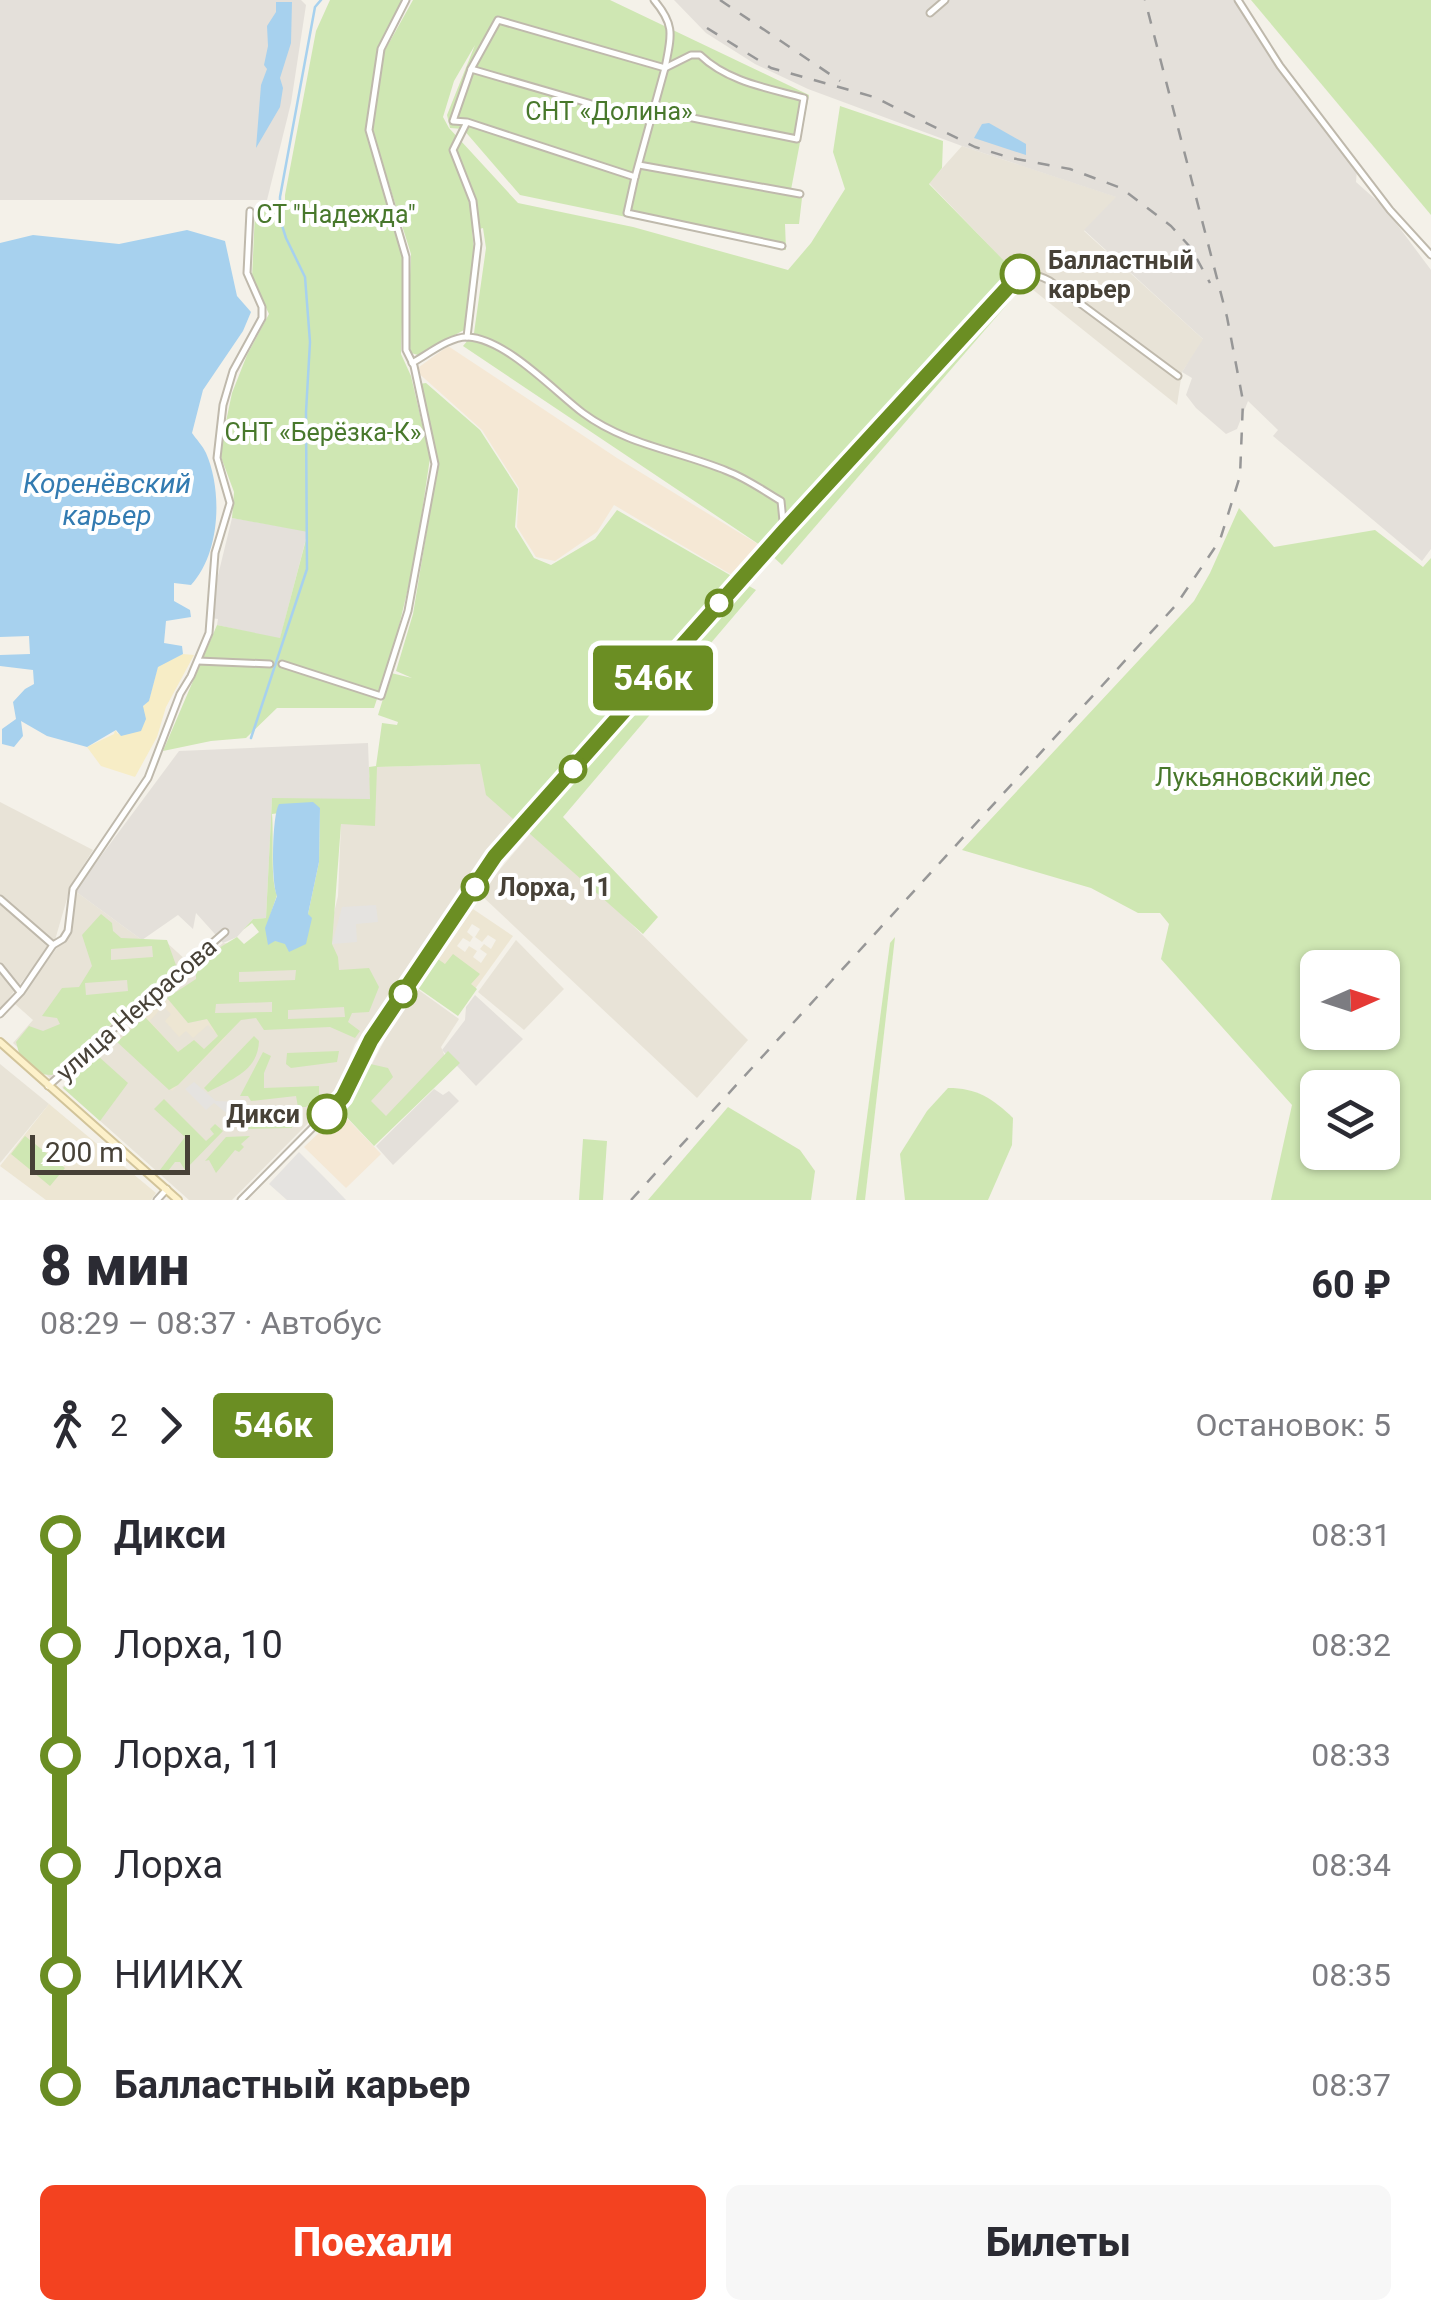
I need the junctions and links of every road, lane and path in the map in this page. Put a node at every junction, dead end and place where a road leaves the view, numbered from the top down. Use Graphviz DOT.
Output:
graph roads {
  1 [pos="406,0"];
  2 [pos="654,0"];
  3 [pos="945,0"];
  4 [pos="1238,0"];
  5 [pos="930,14"];
  6 [pos="665,68"];
  7 [pos="471,69"];
  8 [pos="653,110"];
  9 [pos="467,122"];
  10 [pos="650,122"];
  11 [pos="639,165"];
  12 [pos="635,176"];
  13 [pos="800,194"];
  14 [pos="250,211"];
  15 [pos="782,246"];
  16 [pos="1431,255"];
  17 [pos="467,337"];
  18 [pos="412,363"];
  19 [pos="1178,376"];
  20 [pos="784,531"];
  21 [pos="198,661"];
  22 [pos="270,664"];
  23 [pos="282,664"];
  24 [pos="0,899"];
  25 [pos="225,932"];
  26 [pos="53,944"];
  27 [pos="0,967"];
  28 [pos="20,992"];
  29 [pos="0,1014"];
  30 [pos="0,1042"];
  31 [pos="48,1086"];
  32 [pos="167,1189"];
  33 [pos="157,1200"];
  34 [pos="178,1200"];
  35 [pos="241,1200"];
  1 -- 18 [label="street"];
  2 -- 6 [label="street"];
  3 -- 5 [label="street"];
  4 -- 16 [label="street"];
  6 -- 7 [label="street"];
  6 -- 8 [label="street"];
  6 -- 8 [label="street"];
  7 -- 9 [label="street"];
  7 -- 10 [label="street"];
  8 -- 10 [label="street"];
  9 -- 12 [label="street"];
  9 -- 17 [label="street"];
  10 -- 11 [label="street"];
  11 -- 12 [label="street"];
  11 -- 13 [label="street"];
  12 -- 15 [label="street"];
  14 -- 21 [label="street"];
  17 -- 18 [label="street"];
  17 -- 20 [label="street"];
  18 -- 23 [label="street"];
  19 -- 20 [label="street"];
  20 -- 35 [label="street"];
  21 -- 22 [label="street"];
  21 -- 26 [label="street"];
  24 -- 26 [label="street"];
  25 -- 31 [label="street, улица Некрасова"];
  26 -- 28 [label="street"];
  27 -- 28 [label="street"];
  28 -- 29 [label="street"];
  30 -- 31 [label="main road"];
  31 -- 32 [label="main road"];
  32 -- 33 [label="street"];
  32 -- 34 [label="main road"];
}
